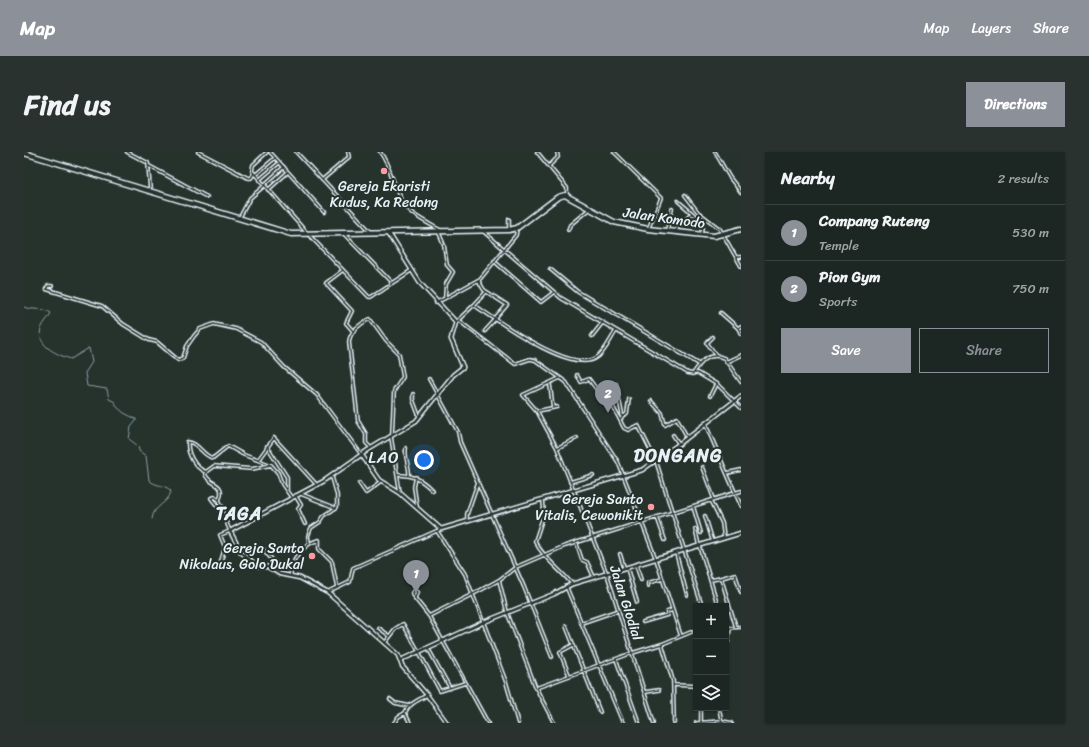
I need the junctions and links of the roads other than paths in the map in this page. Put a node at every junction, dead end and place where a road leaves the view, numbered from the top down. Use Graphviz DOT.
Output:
graph roads {
  1 [pos="127,152"];
  2 [pos="198,152"];
  3 [pos="268,152"];
  4 [pos="296,152"];
  5 [pos="348,152"];
  6 [pos="380,152"];
  7 [pos="537,152"];
  8 [pos="557,152"];
  9 [pos="614,152"];
  10 [pos="715,152"];
  11 [pos="24,153"];
  12 [pos="275,158"];
  13 [pos="279,163"];
  14 [pos="149,166"];
  15 [pos="549,166"];
  16 [pos="284,168"];
  17 [pos="288,172"];
  18 [pos="254,174"];
  19 [pos="259,180"];
  20 [pos="322,180"];
  21 [pos="264,186"];
  22 [pos="150,190"];
  23 [pos="268,190"];
  24 [pos="741,192"];
  25 [pos="567,195"];
  26 [pos="685,195"];
  27 [pos="207,197"];
  28 [pos="678,201"];
  29 [pos="589,208"];
  30 [pos="672,209"];
  31 [pos="324,212"];
  32 [pos="692,213"];
  33 [pos="240,218"];
  34 [pos="697,218"];
  35 [pos="509,219"];
  36 [pos="517,228"];
  37 [pos="703,228"];
  38 [pos="648,229"];
  39 [pos="741,229"];
  40 [pos="481,230"];
  41 [pos="509,230"];
  42 [pos="568,230"];
  43 [pos="440,231"];
  44 [pos="388,232"];
  45 [pos="667,232"];
  46 [pos="344,233"];
  47 [pos="371,233"];
  48 [pos="674,233"];
  49 [pos="308,234"];
  50 [pos="723,235"];
  51 [pos="702,236"];
  52 [pos="504,250"];
  53 [pos="736,256"];
  54 [pos="741,257"];
  55 [pos="494,261"];
  56 [pos="741,266"];
  57 [pos="550,269"];
  58 [pos="343,270"];
  59 [pos="412,270"];
  60 [pos="478,280"];
  61 [pos="392,283"];
  62 [pos="52,286"];
  63 [pos="486,292"];
  64 [pos="554,292"];
  65 [pos="445,298"];
  66 [pos="436,303"];
  67 [pos="474,305"];
  68 [pos="722,313"];
  69 [pos="496,319"];
  70 [pos="457,321"];
  71 [pos="603,322"];
  72 [pos="741,326"];
  73 [pos="738,328"];
  74 [pos="352,330"];
  75 [pos="617,330"];
  76 [pos="485,332"];
  77 [pos="741,334"];
  78 [pos="592,336"];
  79 [pos="713,337"];
  80 [pos="741,355"];
  81 [pos="717,356"];
  82 [pos="726,362"];
  83 [pos="699,364"];
  84 [pos="693,374"];
  85 [pos="577,375"];
  86 [pos="429,379"];
  87 [pos="560,379"];
  88 [pos="741,382"];
  89 [pos="550,384"];
  90 [pos="716,384"];
  91 [pos="605,391"];
  92 [pos="413,394"];
  93 [pos="437,395"];
  94 [pos="710,396"];
  95 [pos="741,396"];
  96 [pos="629,399"];
  97 [pos="651,401"];
  98 [pos="735,401"];
  99 [pos="558,407"];
  100 [pos="553,408"];
  101 [pos="741,408"];
  102 [pos="537,411"];
  103 [pos="622,417"];
  104 [pos="420,418"];
  105 [pos="620,420"];
  106 [pos="705,423"];
  107 [pos="674,434"];
  108 [pos="392,435"];
  109 [pos="577,438"];
  110 [pos="687,438"];
  111 [pos="679,444"];
  112 [pos="267,446"];
  113 [pos="371,448"];
  114 [pos="406,448"];
  115 [pos="557,448"];
  116 [pos="361,454"];
  117 [pos="258,460"];
  118 [pos="656,461"];
  119 [pos="271,465"];
  120 [pos="702,467"];
  121 [pos="741,470"];
  122 [pos="206,472"];
  123 [pos="727,473"];
  124 [pos="398,475"];
  125 [pos="409,475"];
  126 [pos="593,475"];
  127 [pos="332,476"];
  128 [pos="624,476"];
  129 [pos="416,477"];
  130 [pos="381,481"];
  131 [pos="479,482"];
  132 [pos="570,482"];
  133 [pos="359,483"];
  134 [pos="316,485"];
  135 [pos="432,490"];
  136 [pos="287,491"];
  137 [pos="574,491"];
  138 [pos="741,491"];
  139 [pos="735,492"];
  140 [pos="299,493"];
  141 [pos="400,493"];
  142 [pos="295,495"];
  143 [pos="291,497"];
  144 [pos="543,499"];
  145 [pos="714,499"];
  146 [pos="219,500"];
  147 [pos="711,500"];
  148 [pos="693,505"];
  149 [pos="741,506"];
  150 [pos="336,508"];
  151 [pos="418,509"];
  152 [pos="222,512"];
  153 [pos="672,512"];
  154 [pos="493,515"];
  155 [pos="704,516"];
  156 [pos="656,517"];
  157 [pos="467,522"];
  158 [pos="642,522"];
  159 [pos="305,524"];
  160 [pos="439,530"];
  161 [pos="695,530"];
  162 [pos="230,531"];
  163 [pos="701,533"];
  164 [pos="741,533"];
  165 [pos="592,537"];
  166 [pos="724,538"];
  167 [pos="665,540"];
  168 [pos="576,542"];
  169 [pos="713,542"];
  170 [pos="309,543"];
  171 [pos="700,546"];
  172 [pos="263,549"];
  173 [pos="685,550"];
  174 [pos="676,553"];
  175 [pos="620,554"];
  176 [pos="544,555"];
  177 [pos="656,559"];
  178 [pos="221,561"];
  179 [pos="636,565"];
  180 [pos="516,567"];
  181 [pos="626,568"];
  182 [pos="274,570"];
  183 [pos="607,574"];
  184 [pos="291,576"];
  185 [pos="594,577"];
  186 [pos="721,578"];
  187 [pos="662,579"];
  188 [pos="499,580"];
  189 [pos="641,580"];
  190 [pos="710,580"];
  191 [pos="572,584"];
  192 [pos="566,586"];
  193 [pos="648,586"];
  194 [pos="337,588"];
  195 [pos="741,592"];
  196 [pos="328,593"];
  197 [pos="472,594"];
  198 [pos="687,594"];
  199 [pos="415,598"];
  200 [pos="638,602"];
  201 [pos="531,603"];
  202 [pos="701,603"];
  203 [pos="717,603"];
  204 [pos="618,610"];
  205 [pos="673,610"];
  206 [pos="507,612"];
  207 [pos="428,616"];
  208 [pos="484,622"];
  209 [pos="643,622"];
  210 [pos="581,623"];
  211 [pos="566,626"];
  212 [pos="730,627"];
  213 [pos="736,627"];
  214 [pos="741,627"];
  215 [pos="378,628"];
  216 [pos="693,631"];
  217 [pos="389,636"];
  218 [pos="681,636"];
  219 [pos="728,639"];
  220 [pos="443,641"];
  221 [pos="384,643"];
  222 [pos="662,644"];
  223 [pos="573,645"];
  224 [pos="428,648"];
  225 [pos="419,652"];
  226 [pos="632,653"];
  227 [pos="552,657"];
  228 [pos="616,659"];
  229 [pos="401,660"];
  230 [pos="599,665"];
  231 [pos="583,670"];
  232 [pos="569,675"];
  233 [pos="465,683"];
  234 [pos="673,685"];
  235 [pos="693,686"];
  236 [pos="450,688"];
  237 [pos="536,688"];
  238 [pos="659,690"];
  239 [pos="645,692"];
  240 [pos="427,695"];
  241 [pos="390,699"];
  242 [pos="410,706"];
  243 [pos="701,711"];
  244 [pos="720,711"];
  245 [pos="600,712"];
  246 [pos="405,713"];
  247 [pos="487,722"];
  248 [pos="701,722"];
  249 [pos="707,722"];
  250 [pos="722,722"];
  251 [pos="394,723"];
  252 [pos="410,723"];
  253 [pos="447,723"];
  254 [pos="484,723"];
  255 [pos="518,723"];
  256 [pos="554,723"];
  257 [pos="623,723"];
  258 [pos="640,723"];
  259 [pos="654,723"];
  260 [pos="674,723"];
  261 [pos="697,723"];
  262 [pos="732,723"];
  1 -- 14 [label="street"];
  2 -- 18 [label="street"];
  3 -- 12 [label="street"];
  3 -- 18 [label="street"];
  4 -- 20 [label="street"];
  5 -- 20 [label="street"];
  6 -- 43 [label="street"];
  7 -- 15 [label="street"];
  8 -- 15 [label="street"];
  9 -- 38 [label="street"];
  10 -- 24 [label="street"];
  11 -- 22 [label="highway"];
  12 -- 13 [label="street"];
  12 -- 18 [label="street"];
  13 -- 16 [label="street"];
  13 -- 19 [label="street"];
  14 -- 22 [label="street"];
  14 -- 27 [label="street"];
  15 -- 25 [label="street"];
  16 -- 17 [label="street"];
  16 -- 21 [label="street"];
  17 -- 23 [label="street"];
  17 -- 31 [label="street"];
  18 -- 19 [label="street"];
  19 -- 21 [label="street"];
  20 -- 47 [label="street"];
  21 -- 23 [label="street"];
  21 -- 33 [label="street"];
  22 -- 33 [label="highway"];
  23 -- 49 [label="street"];
  25 -- 29 [label="highway, Jalan Komodo"];
  25 -- 36 [label="highway"];
  26 -- 50 [label="street"];
  28 -- 32 [label="street"];
  29 -- 38 [label="highway, Jalan Komodo"];
  29 -- 42 [label="street"];
  30 -- 45 [label="street"];
  32 -- 34 [label="street"];
  32 -- 48 [label="street"];
  33 -- 49 [label="highway"];
  35 -- 41 [label="street"];
  36 -- 41 [label="highway"];
  36 -- 52 [label="street"];
  37 -- 51 [label="street"];
  38 -- 45 [label="highway, Jalan Komodo"];
  39 -- 50 [label="highway, Jalan Komodo"];
  40 -- 41 [label="highway"];
  40 -- 43 [label="highway"];
  40 -- 52 [label="street"];
  43 -- 44 [label="highway"];
  43 -- 65 [label="street"];
  44 -- 47 [label="highway"];
  44 -- 59 [label="street"];
  45 -- 48 [label="highway, Jalan Komodo"];
  46 -- 47 [label="highway"];
  46 -- 49 [label="highway"];
  46 -- 61 [label="street"];
  48 -- 51 [label="highway, Jalan Komodo"];
  49 -- 58 [label="street"];
  50 -- 51 [label="highway, Jalan Komodo"];
  50 -- 53 [label="street"];
  52 -- 55 [label="street"];
  52 -- 64 [label="street"];
  53 -- 54 [label="street"];
  53 -- 56 [label="street"];
  55 -- 60 [label="street"];
  55 -- 64 [label="street"];
  57 -- 83 [label="street"];
  58 -- 61 [label="street"];
  58 -- 74 [label="street"];
  59 -- 61 [label="street"];
  59 -- 66 [label="street"];
  60 -- 63 [label="street"];
  60 -- 65 [label="street"];
  62 -- 116 [label="street"];
  63 -- 67 [label="street"];
  63 -- 69 [label="street"];
  64 -- 71 [label="street"];
  65 -- 66 [label="street"];
  66 -- 70 [label="street"];
  67 -- 69 [label="street"];
  67 -- 70 [label="street"];
  68 -- 73 [label="street"];
  69 -- 75 [label="street"];
  69 -- 76 [label="street"];
  70 -- 87 [label="street"];
  70 -- 93 [label="street"];
  71 -- 75 [label="street"];
  71 -- 78 [label="street"];
  72 -- 73 [label="street"];
  73 -- 77 [label="street"];
  74 -- 108 [label="street"];
  74 -- 113 [label="street"];
  75 -- 84 [label="street"];
  79 -- 81 [label="street"];
  80 -- 82 [label="street"];
  81 -- 82 [label="street"];
  81 -- 83 [label="street"];
  82 -- 88 [label="street"];
  83 -- 84 [label="street"];
  84 -- 90 [label="street"];
  85 -- 91 [label="street"];
  86 -- 93 [label="street"];
  87 -- 89 [label="street"];
  87 -- 128 [label="street"];
  89 -- 100 [label="street"];
  89 -- 102 [label="street, Jalan Glodial"];
  90 -- 94 [label="street"];
  90 -- 98 [label="street"];
  91 -- 103 [label="street"];
  91 -- 105 [label="street"];
  92 -- 104 [label="street"];
  93 -- 104 [label="street"];
  93 -- 131 [label="street"];
  95 -- 98 [label="street"];
  96 -- 103 [label="street"];
  97 -- 110 [label="street"];
  98 -- 101 [label="street"];
  98 -- 106 [label="street"];
  99 -- 100 [label="street"];
  100 -- 102 [label="street"];
  102 -- 115 [label="street, Jalan Glodial"];
  103 -- 105 [label="street"];
  104 -- 108 [label="street"];
  105 -- 118 [label="street"];
  106 -- 110 [label="street"];
  106 -- 123 [label="street"];
  107 -- 111 [label="street"];
  108 -- 113 [label="street"];
  108 -- 124 [label="street"];
  109 -- 115 [label="street"];
  110 -- 111 [label="street"];
  111 -- 118 [label="street"];
  112 -- 117 [label="street"];
  112 -- 134 [label="street"];
  112 -- 136 [label="street"];
  113 -- 116 [label="street"];
  114 -- 125 [label="street"];
  115 -- 132 [label="street, Jalan Glodial"];
  116 -- 127 [label="street"];
  116 -- 130 [label="street"];
  117 -- 119 [label="street"];
  117 -- 122 [label="street"];
  118 -- 128 [label="street"];
  118 -- 153 [label="street"];
  119 -- 122 [label="street"];
  119 -- 136 [label="street"];
  120 -- 145 [label="street"];
  121 -- 123 [label="street"];
  122 -- 146 [label="street"];
  123 -- 139 [label="street"];
  124 -- 125 [label="street"];
  124 -- 141 [label="street"];
  125 -- 129 [label="street"];
  126 -- 132 [label="street"];
  127 -- 134 [label="street"];
  127 -- 150 [label="street"];
  128 -- 137 [label="street"];
  128 -- 158 [label="street"];
  129 -- 135 [label="street"];
  129 -- 151 [label="street"];
  130 -- 133 [label="street"];
  130 -- 141 [label="street"];
  131 -- 154 [label="street"];
  131 -- 157 [label="street"];
  132 -- 137 [label="street, Jalan Glodial"];
  134 -- 140 [label="street"];
  136 -- 143 [label="street"];
  137 -- 144 [label="street"];
  137 -- 165 [label="street, Jalan Glodial"];
  138 -- 139 [label="street"];
  139 -- 145 [label="street"];
  139 -- 149 [label="street"];
  140 -- 142 [label="street"];
  140 -- 150 [label="street"];
  141 -- 151 [label="street"];
  142 -- 143 [label="street"];
  142 -- 159 [label="street"];
  143 -- 162 [label="street"];
  144 -- 154 [label="street"];
  144 -- 176 [label="street"];
  145 -- 147 [label="street"];
  146 -- 152 [label="street"];
  146 -- 152 [label="street"];
  147 -- 148 [label="street"];
  147 -- 166 [label="street"];
  148 -- 153 [label="street"];
  148 -- 163 [label="street"];
  150 -- 170 [label="street"];
  151 -- 160 [label="street"];
  152 -- 162 [label="street"];
  153 -- 156 [label="street"];
  153 -- 173 [label="street"];
  154 -- 157 [label="street"];
  154 -- 180 [label="street"];
  155 -- 169 [label="street"];
  156 -- 158 [label="street"];
  156 -- 167 [label="street"];
  157 -- 160 [label="street"];
  158 -- 165 [label="street"];
  158 -- 177 [label="street"];
  160 -- 194 [label="street"];
  160 -- 197 [label="street"];
  161 -- 171 [label="street"];
  162 -- 178 [label="street"];
  162 -- 182 [label="street"];
  164 -- 166 [label="street"];
  165 -- 168 [label="street"];
  165 -- 183 [label="street, Jalan Glodial"];
  166 -- 169 [label="street"];
  168 -- 176 [label="street"];
  168 -- 185 [label="street"];
  169 -- 171 [label="street"];
  170 -- 184 [label="street"];
  170 -- 194 [label="street"];
  171 -- 173 [label="street"];
  171 -- 190 [label="street"];
  172 -- 182 [label="street"];
  173 -- 174 [label="street"];
  173 -- 202 [label="street"];
  174 -- 177 [label="street"];
  174 -- 198 [label="street"];
  175 -- 181 [label="street"];
  176 -- 180 [label="street"];
  176 -- 191 [label="street"];
  177 -- 179 [label="street"];
  177 -- 187 [label="street"];
  179 -- 181 [label="street"];
  179 -- 189 [label="street"];
  180 -- 188 [label="street"];
  180 -- 201 [label="street"];
  181 -- 183 [label="street"];
  181 -- 200 [label="street"];
  182 -- 184 [label="street"];
  183 -- 185 [label="street"];
  183 -- 204 [label="street, Jalan Glodial"];
  184 -- 196 [label="street"];
  185 -- 191 [label="street"];
  186 -- 190 [label="street"];
  186 -- 195 [label="street"];
  186 -- 213 [label="street"];
  187 -- 193 [label="street"];
  187 -- 205 [label="street"];
  188 -- 197 [label="street"];
  188 -- 206 [label="street"];
  190 -- 203 [label="street"];
  191 -- 192 [label="street"];
  192 -- 201 [label="street"];
  192 -- 210 [label="street"];
  194 -- 196 [label="street"];
  196 -- 221 [label="street"];
  197 -- 207 [label="street"];
  197 -- 208 [label="street"];
  199 -- 207 [label="street"];
  201 -- 206 [label="street"];
  201 -- 227 [label="street"];
  204 -- 210 [label="street"];
  204 -- 226 [label="street, Jalan Glodial"];
  205 -- 209 [label="street"];
  205 -- 218 [label="street"];
  206 -- 208 [label="street"];
  206 -- 237 [label="street"];
  207 -- 220 [label="street"];
  208 -- 220 [label="street"];
  208 -- 255 [label="street"];
  210 -- 230 [label="street"];
  211 -- 223 [label="street"];
  212 -- 213 [label="street"];
  212 -- 219 [label="street"];
  213 -- 214 [label="street"];
  215 -- 217 [label="street"];
  216 -- 218 [label="street"];
  217 -- 221 [label="street"];
  217 -- 225 [label="street"];
  218 -- 222 [label="street"];
  220 -- 224 [label="street"];
  220 -- 233 [label="street"];
  221 -- 229 [label="street"];
  222 -- 226 [label="street"];
  222 -- 234 [label="street"];
  223 -- 231 [label="street"];
  223 -- 232 [label="street"];
  224 -- 225 [label="street"];
  224 -- 236 [label="street"];
  225 -- 229 [label="street"];
  225 -- 236 [label="street"];
  226 -- 228 [label="street"];
  226 -- 239 [label="street, Jalan Glodial"];
  228 -- 230 [label="street"];
  228 -- 258 [label="street"];
  229 -- 240 [label="street"];
  230 -- 231 [label="street"];
  230 -- 257 [label="street"];
  231 -- 232 [label="street"];
  231 -- 245 [label="street"];
  232 -- 237 [label="street"];
  233 -- 236 [label="street"];
  233 -- 247 [label="street"];
  234 -- 235 [label="street"];
  234 -- 260 [label="street"];
  237 -- 256 [label="street"];
  238 -- 239 [label="street"];
  239 -- 259 [label="street, Jalan Glodial"];
  240 -- 242 [label="street"];
  240 -- 253 [label="street"];
  241 -- 242 [label="street"];
  242 -- 246 [label="street"];
  243 -- 248 [label="street"];
  244 -- 250 [label="street"];
  246 -- 251 [label="street"];
  246 -- 252 [label="street"];
  247 -- 254 [label="street"];
  248 -- 249 [label="street"];
  248 -- 261 [label="street"];
  249 -- 250 [label="street"];
  250 -- 262 [label="street"];
}
